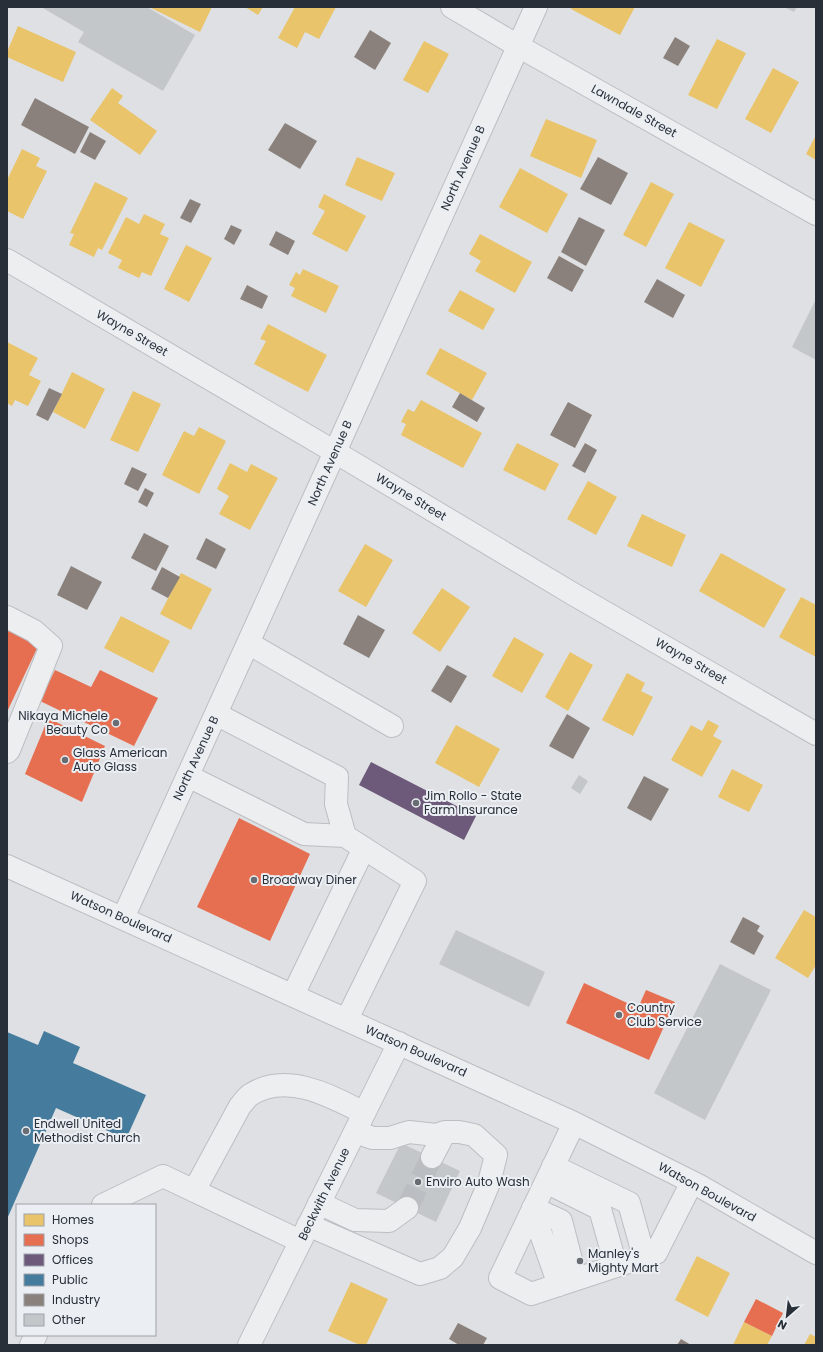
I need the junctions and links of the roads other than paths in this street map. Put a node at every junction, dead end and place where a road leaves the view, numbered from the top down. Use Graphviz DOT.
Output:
graph roads {
  1 [pos="452,7"];
  2 [pos="536,7"];
  3 [pos="518,46"];
  4 [pos="816,214"];
  5 [pos="7,260"];
  6 [pos="335,452"];
  7 [pos="7,617"];
  8 [pos="248,643"];
  9 [pos="216,714"];
  10 [pos="392,726"];
  11 [pos="816,734"];
  12 [pos="7,752"];
  13 [pos="188,776"];
  14 [pos="345,836"];
  15 [pos="364,848"];
  16 [pos="7,866"];
  17 [pos="123,918"];
  18 [pos="294,995"];
  19 [pos="346,1019"];
  20 [pos="399,1043"];
  21 [pos="359,1122"];
  22 [pos="574,1123"];
  23 [pos="550,1174"];
  24 [pos="692,1182"];
  25 [pos="194,1191"];
  26 [pos="319,1203"];
  27 [pos="105,1204"];
  28 [pos="400,1205"];
  29 [pos="529,1216"];
  30 [pos="304,1233"];
  31 [pos="816,1253"];
  32 [pos="644,1257"];
  33 [pos="616,1266"];
  34 [pos="567,1282"];
  35 [pos="36,1336"];
  36 [pos="31,1345"];
  37 [pos="249,1345"];
  1 -- 3 [label="street, Lawndale Street"];
  2 -- 3 [label="street, North Avenue B"];
  3 -- 4 [label="street, Lawndale Street"];
  3 -- 6 [label="street, North Avenue B"];
  5 -- 6 [label="street, Wayne Street"];
  6 -- 8 [label="street, North Avenue B"];
  6 -- 11 [label="street, Wayne Street"];
  7 -- 12 [label="street"];
  8 -- 9 [label="street, North Avenue B"];
  8 -- 10 [label="street"];
  9 -- 13 [label="street, North Avenue B"];
  9 -- 14 [label="street"];
  13 -- 14 [label="street"];
  13 -- 17 [label="street, North Avenue B"];
  14 -- 15 [label="street"];
  15 -- 18 [label="street"];
  15 -- 19 [label="street"];
  16 -- 17 [label="street, Watson Boulevard"];
  17 -- 18 [label="street, Watson Boulevard"];
  18 -- 19 [label="street, Watson Boulevard"];
  19 -- 20 [label="street, Watson Boulevard"];
  20 -- 21 [label="street, Beckwith Avenue"];
  20 -- 22 [label="street, Watson Boulevard"];
  21 -- 25 [label="street"];
  21 -- 26 [label="street, Beckwith Avenue"];
  21 -- 30 [label="street"];
  22 -- 23 [label="street"];
  22 -- 24 [label="street, Watson Boulevard"];
  23 -- 29 [label="street"];
  23 -- 32 [label="street"];
  23 -- 33 [label="street"];
  24 -- 31 [label="street, Watson Boulevard"];
  24 -- 32 [label="street"];
  25 -- 27 [label="street"];
  25 -- 30 [label="street"];
  26 -- 28 [label="street"];
  26 -- 30 [label="street, Beckwith Avenue"];
  29 -- 34 [label="street"];
  29 -- 34 [label="street"];
  30 -- 37 [label="street, Beckwith Avenue"];
  32 -- 33 [label="street"];
  33 -- 34 [label="street"];
  35 -- 36 [label="street"];
}
